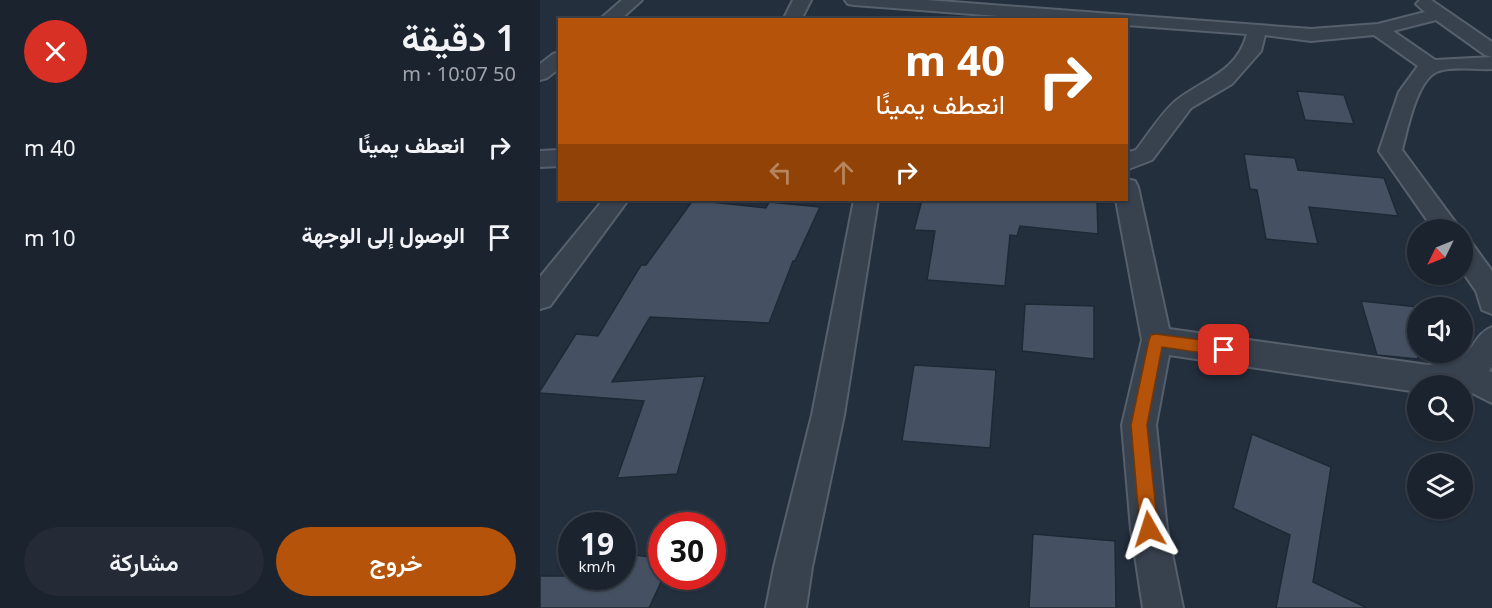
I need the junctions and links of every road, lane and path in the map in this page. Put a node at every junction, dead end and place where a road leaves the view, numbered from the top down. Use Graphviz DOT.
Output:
graph roads {
  1 [pos="633,0"];
  2 [pos="802,0"];
  3 [pos="854,0"];
  4 [pos="1419,0"];
  5 [pos="1440,13"];
  6 [pos="610,18"];
  7 [pos="793,18"];
  8 [pos="1104,18"];
  9 [pos="1128,20"];
  10 [pos="1257,29"];
  11 [pos="1378,29"];
  12 [pos="1492,51"];
  13 [pos="558,60"];
  14 [pos="1492,63"];
  15 [pos="1431,66"];
  16 [pos="540,74"];
  17 [pos="558,158"];
  18 [pos="540,159"];
  19 [pos="1128,161"];
  20 [pos="1128,197"];
  21 [pos="615,201"];
  22 [pos="866,201"];
  23 [pos="1440,219"];
  24 [pos="1473,265"];
  25 [pos="540,298"];
  26 [pos="1492,302"];
  27 [pos="1156,340"];
  28 [pos="1492,340"];
  29 [pos="1478,381"];
  30 [pos="786,608"];
  31 [pos="1163,608"];
  1 -- 6 [label="street"];
  2 -- 7 [label="street"];
  3 -- 8 [label="street"];
  4 -- 5 [label="street"];
  5 -- 11 [label="street"];
  5 -- 12 [label="street"];
  9 -- 10 [label="street"];
  10 -- 11 [label="street"];
  10 -- 19 [label="street"];
  11 -- 15 [label="street"];
  13 -- 16 [label="street"];
  14 -- 15 [label="street"];
  15 -- 23 [label="street"];
  17 -- 18 [label="street"];
  20 -- 27 [label="street"];
  21 -- 25 [label="street"];
  22 -- 30 [label="street"];
  24 -- 26 [label="street"];
  27 -- 29 [label="street"];
  27 -- 31 [label="street"];
  28 -- 29 [label="street"];
}
